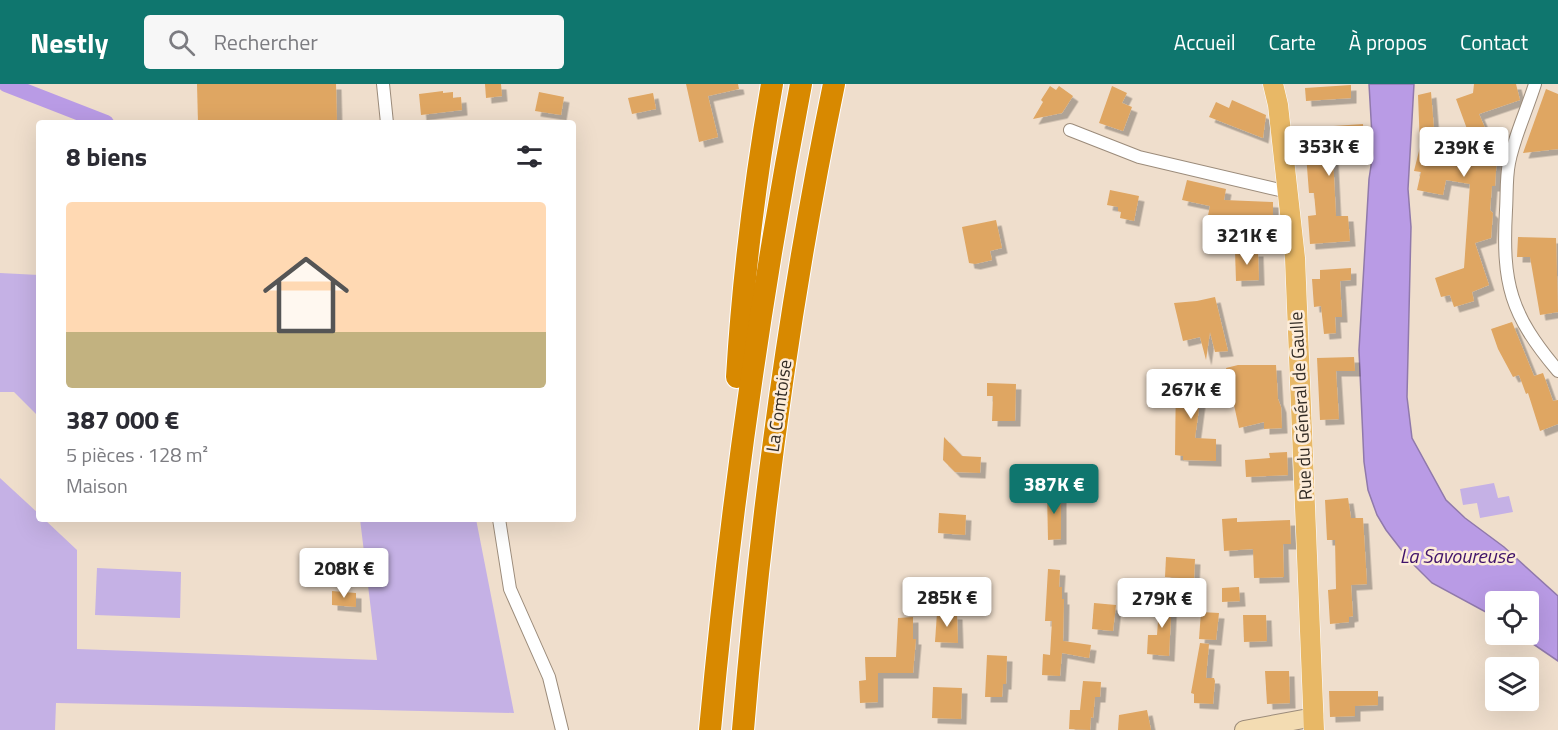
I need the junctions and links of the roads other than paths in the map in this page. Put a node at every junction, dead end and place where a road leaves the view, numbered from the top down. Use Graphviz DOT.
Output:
graph roads {
  1 [pos="383,84"];
  2 [pos="772,84"];
  3 [pos="801,84"];
  4 [pos="834,84"];
  5 [pos="849,84"];
  6 [pos="1273,84"];
  7 [pos="1535,84"];
  8 [pos="387,120"];
  9 [pos="1070,130"];
  10 [pos="1288,192"];
  11 [pos="793,309"];
  12 [pos="1558,371"];
  13 [pos="499,522"];
  14 [pos="725,576"];
  15 [pos="1314,724"];
  16 [pos="562,730"];
  17 [pos="710,730"];
  18 [pos="743,730"];
  19 [pos="1244,730"];
  1 -- 8 [label="street"];
  2 -- 14 [label="highway"];
  3 -- 14 [label="highway, La Comtoise"];
  4 -- 11 [label="highway, La Comtoise"];
  5 -- 11 [label="highway"];
  6 -- 10 [label="main road, Rue du Général de Gaulle"];
  7 -- 12 [label="street"];
  9 -- 10 [label="street"];
  10 -- 15 [label="main road, Rue du Général de Gaulle"];
  11 -- 18 [label="highway, La Comtoise"];
  13 -- 16 [label="street"];
  14 -- 17 [label="highway, La Comtoise"];
  15 -- 19 [label="street"];
}
